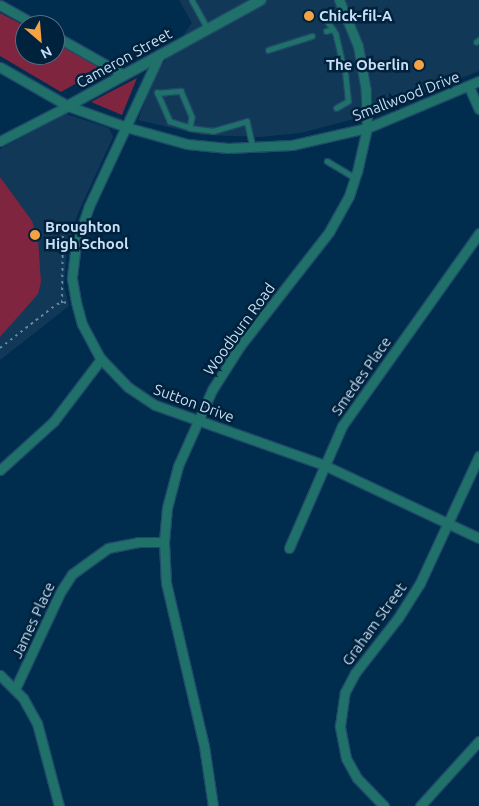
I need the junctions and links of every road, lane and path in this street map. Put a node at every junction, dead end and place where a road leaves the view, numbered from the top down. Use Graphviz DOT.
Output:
graph roads {
  1 [pos="192,0"];
  2 [pos="262,0"];
  3 [pos="339,0"];
  4 [pos="0,5"];
  5 [pos="18,15"];
  6 [pos="328,22"];
  7 [pos="208,29"];
  8 [pos="333,29"];
  9 [pos="326,31"];
  10 [pos="310,34"];
  11 [pos="65,42"];
  12 [pos="268,50"];
  13 [pos="159,56"];
  14 [pos="344,64"];
  15 [pos="0,67"];
  16 [pos="344,70"];
  17 [pos="124,75"];
  18 [pos="479,81"];
  19 [pos="144,85"];
  20 [pos="468,87"];
  21 [pos="157,92"];
  22 [pos="68,106"];
  23 [pos="336,108"];
  24 [pos="479,108"];
  25 [pos="126,127"];
  26 [pos="190,128"];
  27 [pos="368,128"];
  28 [pos="0,141"];
  29 [pos="253,148"];
  30 [pos="327,161"];
  31 [pos="355,178"];
  32 [pos="64,226"];
  33 [pos="479,233"];
  34 [pos="76,302"];
  35 [pos="62,303"];
  36 [pos="0,348"];
  37 [pos="101,359"];
  38 [pos="197,418"];
  39 [pos="479,456"];
  40 [pos="324,464"];
  41 [pos="0,470"];
  42 [pos="448,524"];
  43 [pos="479,538"];
  44 [pos="164,542"];
  45 [pos="289,548"];
  46 [pos="0,675"];
  47 [pos="15,689"];
  48 [pos="479,741"];
  49 [pos="59,806"];
  50 [pos="213,806"];
  51 [pos="384,806"];
  52 [pos="420,806"];
  1 -- 7 [label="lane"];
  2 -- 7 [label="street, Cameron Street"];
  3 -- 27 [label="street, Woodburn Road"];
  4 -- 5 [label="street"];
  6 -- 8 [label="lane"];
  7 -- 13 [label="street, Cameron Street"];
  8 -- 9 [label="lane"];
  8 -- 14 [label="lane"];
  10 -- 12 [label="lane"];
  11 -- 17 [label="street"];
  13 -- 17 [label="street, Cameron Street"];
  13 -- 19 [label="street, Sutton Drive"];
  15 -- 22 [label="street, Smallwood Drive"];
  16 -- 23 [label="lane"];
  17 -- 22 [label="street, Cameron Street"];
  18 -- 20 [label="street, Smallwood Drive"];
  19 -- 21 [label="lane"];
  19 -- 25 [label="street, Sutton Drive"];
  20 -- 24 [label="street"];
  20 -- 27 [label="street, Smallwood Drive"];
  21 -- 26 [label="lane"];
  21 -- 26 [label="lane"];
  22 -- 25 [label="street, Smallwood Drive"];
  22 -- 28 [label="street, Cameron Street"];
  25 -- 29 [label="street, Smallwood Drive"];
  25 -- 34 [label="street, Sutton Drive"];
  26 -- 29 [label="lane"];
  27 -- 29 [label="street, Smallwood Drive"];
  27 -- 31 [label="street, Woodburn Road"];
  30 -- 31 [label="lane"];
  31 -- 38 [label="street, Woodburn Road"];
  32 -- 35 [label="path"];
  33 -- 40 [label="street, Smedes Place"];
  34 -- 35 [label="path"];
  34 -- 37 [label="street, Sutton Drive"];
  35 -- 36 [label="path"];
  37 -- 38 [label="street, Sutton Drive"];
  37 -- 41 [label="street"];
  38 -- 40 [label="street, Sutton Drive"];
  38 -- 44 [label="street, Woodburn Road"];
  39 -- 42 [label="street, Graham Street"];
  40 -- 42 [label="street, Sutton Drive"];
  40 -- 45 [label="street, Smedes Place"];
  42 -- 43 [label="street, Sutton Drive"];
  42 -- 51 [label="street, Graham Street"];
  44 -- 47 [label="street, James Place"];
  44 -- 50 [label="street, Woodburn Road"];
  46 -- 47 [label="street"];
  47 -- 49 [label="street"];
  48 -- 52 [label="street"];
}
